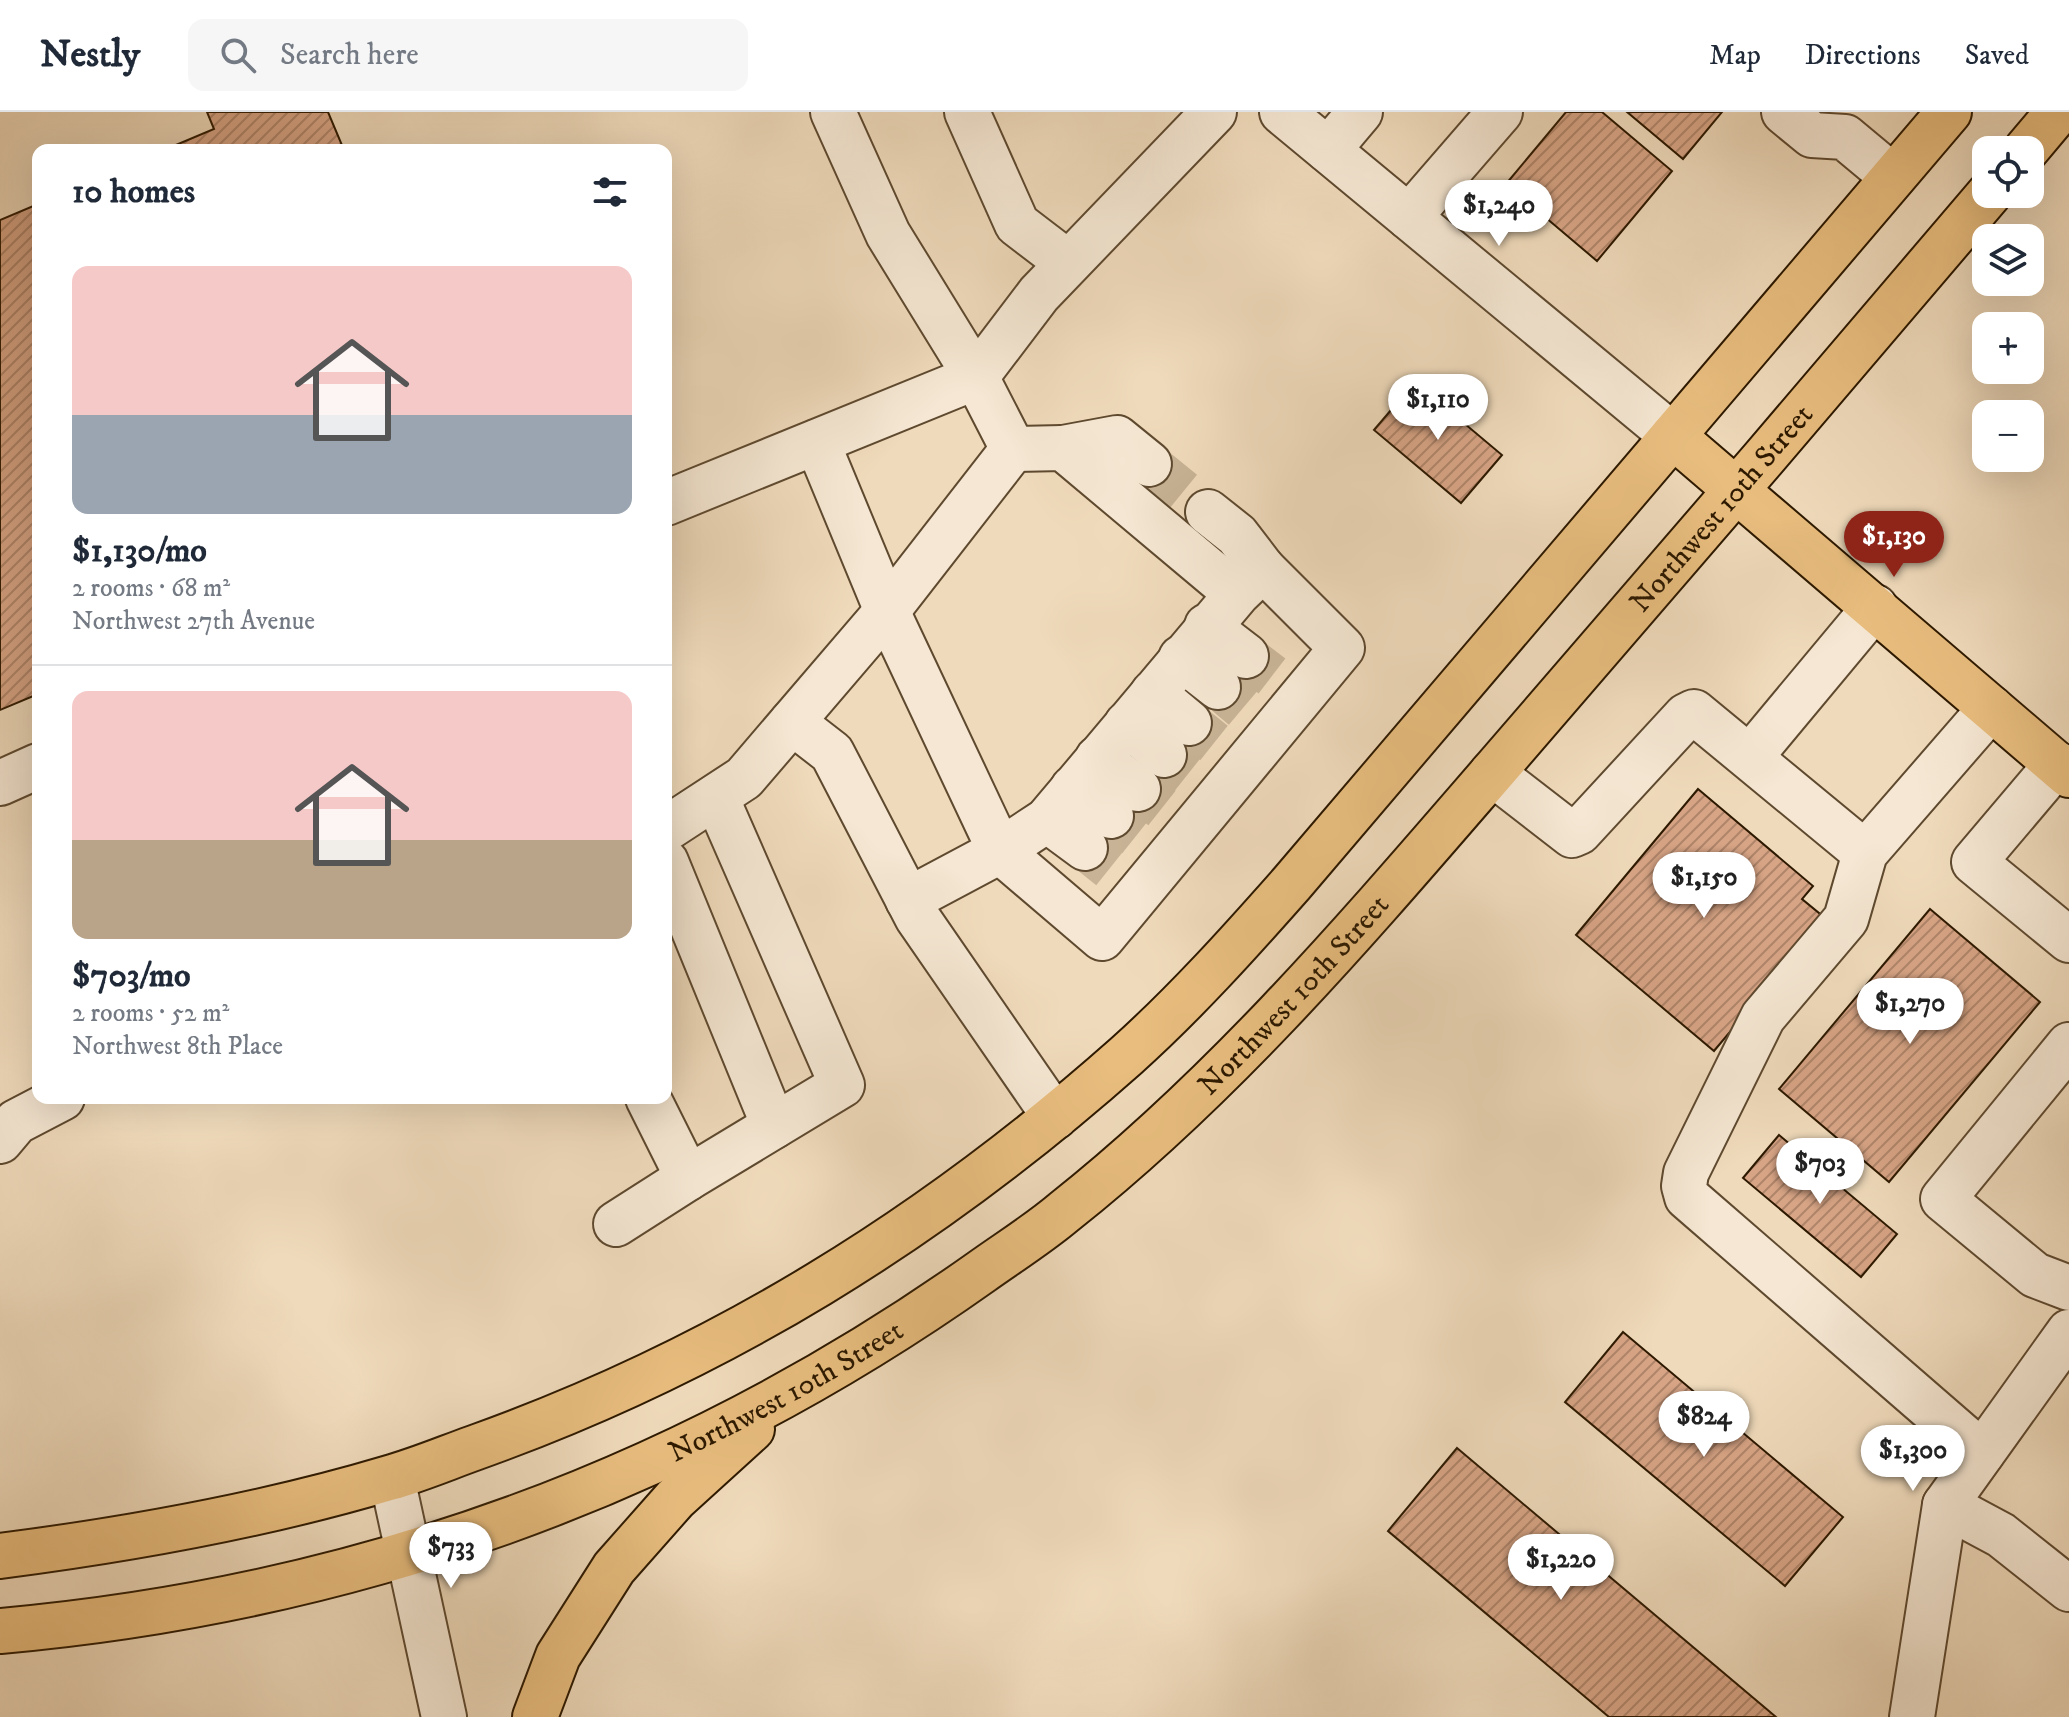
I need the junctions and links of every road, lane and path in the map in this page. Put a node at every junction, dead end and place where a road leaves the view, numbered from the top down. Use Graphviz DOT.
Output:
graph roads {
  1 [pos="833,112"];
  2 [pos="967,112"];
  3 [pos="1214,112"];
  4 [pos="1282,112"];
  5 [pos="1360,112"];
  6 [pos="1500,112"];
  7 [pos="1784,112"];
  8 [pos="1949,112"];
  9 [pos="1328,150"];
  10 [pos="1893,177"];
  11 [pos="1977,208"];
  12 [pos="1409,217"];
  13 [pos="1068,263"];
  14 [pos="976,377"];
  15 [pos="1673,436"];
  16 [pos="817,442"];
  17 [pos="1063,448"];
  18 [pos="1013,449"];
  19 [pos="1149,464"];
  20 [pos="1738,490"];
  21 [pos="672,501"];
  22 [pos="1208,512"];
  23 [pos="1250,581"];
  24 [pos="1875,607"];
  25 [pos="887,611"];
  26 [pos="1194,642"];
  27 [pos="1259,693"];
  28 [pos="1991,708"];
  29 [pos="1140,709"];
  30 [pos="792,722"];
  31 [pos="1750,757"];
  32 [pos="32,769"];
  33 [pos="2063,770"];
  34 [pos="1492,773"];
  35 [pos="0,783"];
  36 [pos="1073,789"];
  37 [pos="716,797"];
  38 [pos="1164,807"];
  39 [pos="672,825"];
  40 [pos="1000,851"];
  41 [pos="1865,853"];
  42 [pos="672,877"];
  43 [pos="908,900"];
  44 [pos="2069,940"];
  45 [pos="2069,1045"];
  46 [pos="50,1104"];
  47 [pos="651,1104"];
  48 [pos="1055,1117"];
  49 [pos="774,1126"];
  50 [pos="0,1141"];
  51 [pos="688,1178"];
  52 [pos="616,1224"];
  53 [pos="2069,1288"];
  54 [pos="2069,1332"];
  55 [pos="794,1391"];
  56 [pos="1982,1453"];
  57 [pos="392,1478"];
  58 [pos="1945,1505"];
  59 [pos="409,1555"];
  60 [pos="0,1556"];
  61 [pos="2069,1589"];
  62 [pos="0,1631"];
  63 [pos="444,1717"];
  64 [pos="535,1717"];
  65 [pos="1912,1717"];
  1 -- 14 [label="street"];
  2 -- 13 [label="street"];
  3 -- 13 [label="street"];
  4 -- 9 [label="street"];
  5 -- 9 [label="street"];
  6 -- 12 [label="street"];
  7 -- 10 [label="street"];
  8 -- 10 [label="main road"];
  9 -- 12 [label="street"];
  10 -- 15 [label="main road"];
  11 -- 20 [label="main road, Northwest 10th Street"];
  12 -- 15 [label="street"];
  13 -- 14 [label="street"];
  14 -- 16 [label="street"];
  14 -- 18 [label="street"];
  15 -- 20 [label="main road"];
  15 -- 48 [label="main road"];
  16 -- 21 [label="street"];
  16 -- 25 [label="street"];
  17 -- 18 [label="street"];
  17 -- 19 [label="street"];
  17 -- 23 [label="street"];
  18 -- 25 [label="street"];
  20 -- 24 [label="main road"];
  20 -- 34 [label="main road, Northwest 10th Street"];
  22 -- 23 [label="street"];
  23 -- 26 [label="street"];
  23 -- 27 [label="street"];
  24 -- 28 [label="main road"];
  24 -- 31 [label="street"];
  25 -- 30 [label="street"];
  25 -- 40 [label="street"];
  26 -- 27 [label="street"];
  26 -- 29 [label="street"];
  27 -- 38 [label="street"];
  28 -- 33 [label="main road"];
  28 -- 41 [label="street"];
  29 -- 36 [label="street"];
  29 -- 38 [label="street"];
  30 -- 37 [label="street"];
  30 -- 43 [label="street"];
  31 -- 34 [label="street"];
  31 -- 41 [label="street"];
  32 -- 35 [label="street"];
  33 -- 44 [label="street"];
  34 -- 55 [label="main road, Northwest 10th Street"];
  36 -- 38 [label="street"];
  36 -- 38 [label="street"];
  36 -- 40 [label="street"];
  37 -- 39 [label="street"];
  37 -- 49 [label="street"];
  38 -- 40 [label="street"];
  40 -- 43 [label="street"];
  41 -- 56 [label="street"];
  42 -- 49 [label="street"];
  43 -- 48 [label="street"];
  45 -- 53 [label="street"];
  46 -- 50 [label="street"];
  47 -- 51 [label="street"];
  48 -- 57 [label="main road"];
  49 -- 51 [label="street"];
  51 -- 52 [label="street"];
  54 -- 56 [label="street"];
  55 -- 59 [label="main road, Northwest 10th Street"];
  55 -- 64 [label="main road"];
  56 -- 58 [label="street"];
  57 -- 59 [label="street"];
  57 -- 60 [label="main road"];
  58 -- 61 [label="street"];
  58 -- 65 [label="street"];
  59 -- 62 [label="main road, Northwest 10th Street"];
  59 -- 63 [label="street"];
}
